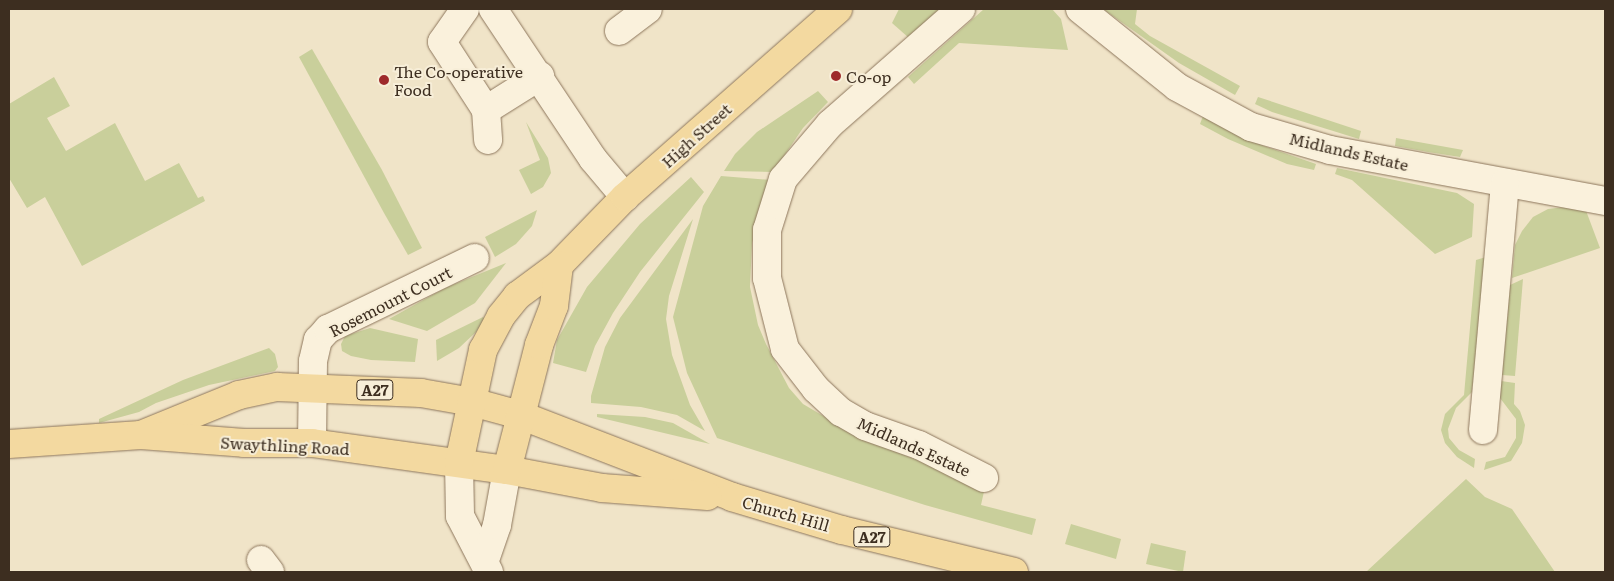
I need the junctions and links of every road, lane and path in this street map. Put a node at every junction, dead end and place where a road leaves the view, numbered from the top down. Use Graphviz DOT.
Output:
graph roads {
  1 [pos="465,9"];
  2 [pos="494,9"];
  3 [pos="648,9"];
  4 [pos="838,9"];
  5 [pos="961,9"];
  6 [pos="1080,9"];
  7 [pos="619,31"];
  8 [pos="540,76"];
  9 [pos="486,110"];
  10 [pos="488,140"];
  11 [pos="1506,183"];
  12 [pos="625,197"];
  13 [pos="1605,201"];
  14 [pos="476,258"];
  15 [pos="559,266"];
  16 [pos="313,386"];
  17 [pos="472,402"];
  18 [pos="520,415"];
  19 [pos="1483,430"];
  20 [pos="140,435"];
  21 [pos="312,443"];
  22 [pos="9,444"];
  23 [pos="458,463"];
  24 [pos="507,470"];
  25 [pos="984,478"];
  26 [pos="732,497"];
  27 [pos="487,566"];
  28 [pos="1014,572"];
  1 -- 9 [label="street"];
  2 -- 8 [label="street"];
  3 -- 7 [label="street"];
  4 -- 12 [label="main road, High Street"];
  5 -- 25 [label="street, Midlands Estate"];
  6 -- 11 [label="street, Midlands Estate"];
  8 -- 9 [label="street"];
  8 -- 12 [label="street"];
  9 -- 10 [label="street"];
  11 -- 13 [label="street, Midlands Estate"];
  11 -- 19 [label="street"];
  12 -- 15 [label="main road, High Street"];
  14 -- 16 [label="street, Rosemount Court"];
  15 -- 17 [label="main road, High Street"];
  15 -- 18 [label="main road"];
  16 -- 17 [label="main road, Swaythling Road / A27"];
  16 -- 20 [label="main road, Swaythling Road / A27"];
  16 -- 21 [label="street, Rosemount Court"];
  17 -- 18 [label="main road, A27"];
  17 -- 23 [label="main road, High Street"];
  18 -- 24 [label="main road"];
  18 -- 26 [label="main road, Church Hill / A27"];
  20 -- 21 [label="main road, Swaythling Road / A27"];
  20 -- 22 [label="main road, Swaythling Road / A27"];
  21 -- 23 [label="main road, Swaythling Road / A27"];
  23 -- 24 [label="main road, A27"];
  23 -- 27 [label="street"];
  24 -- 26 [label="main road, Church Hill / A27"];
  24 -- 27 [label="street"];
  26 -- 28 [label="main road, Church Hill / A27"];
}
